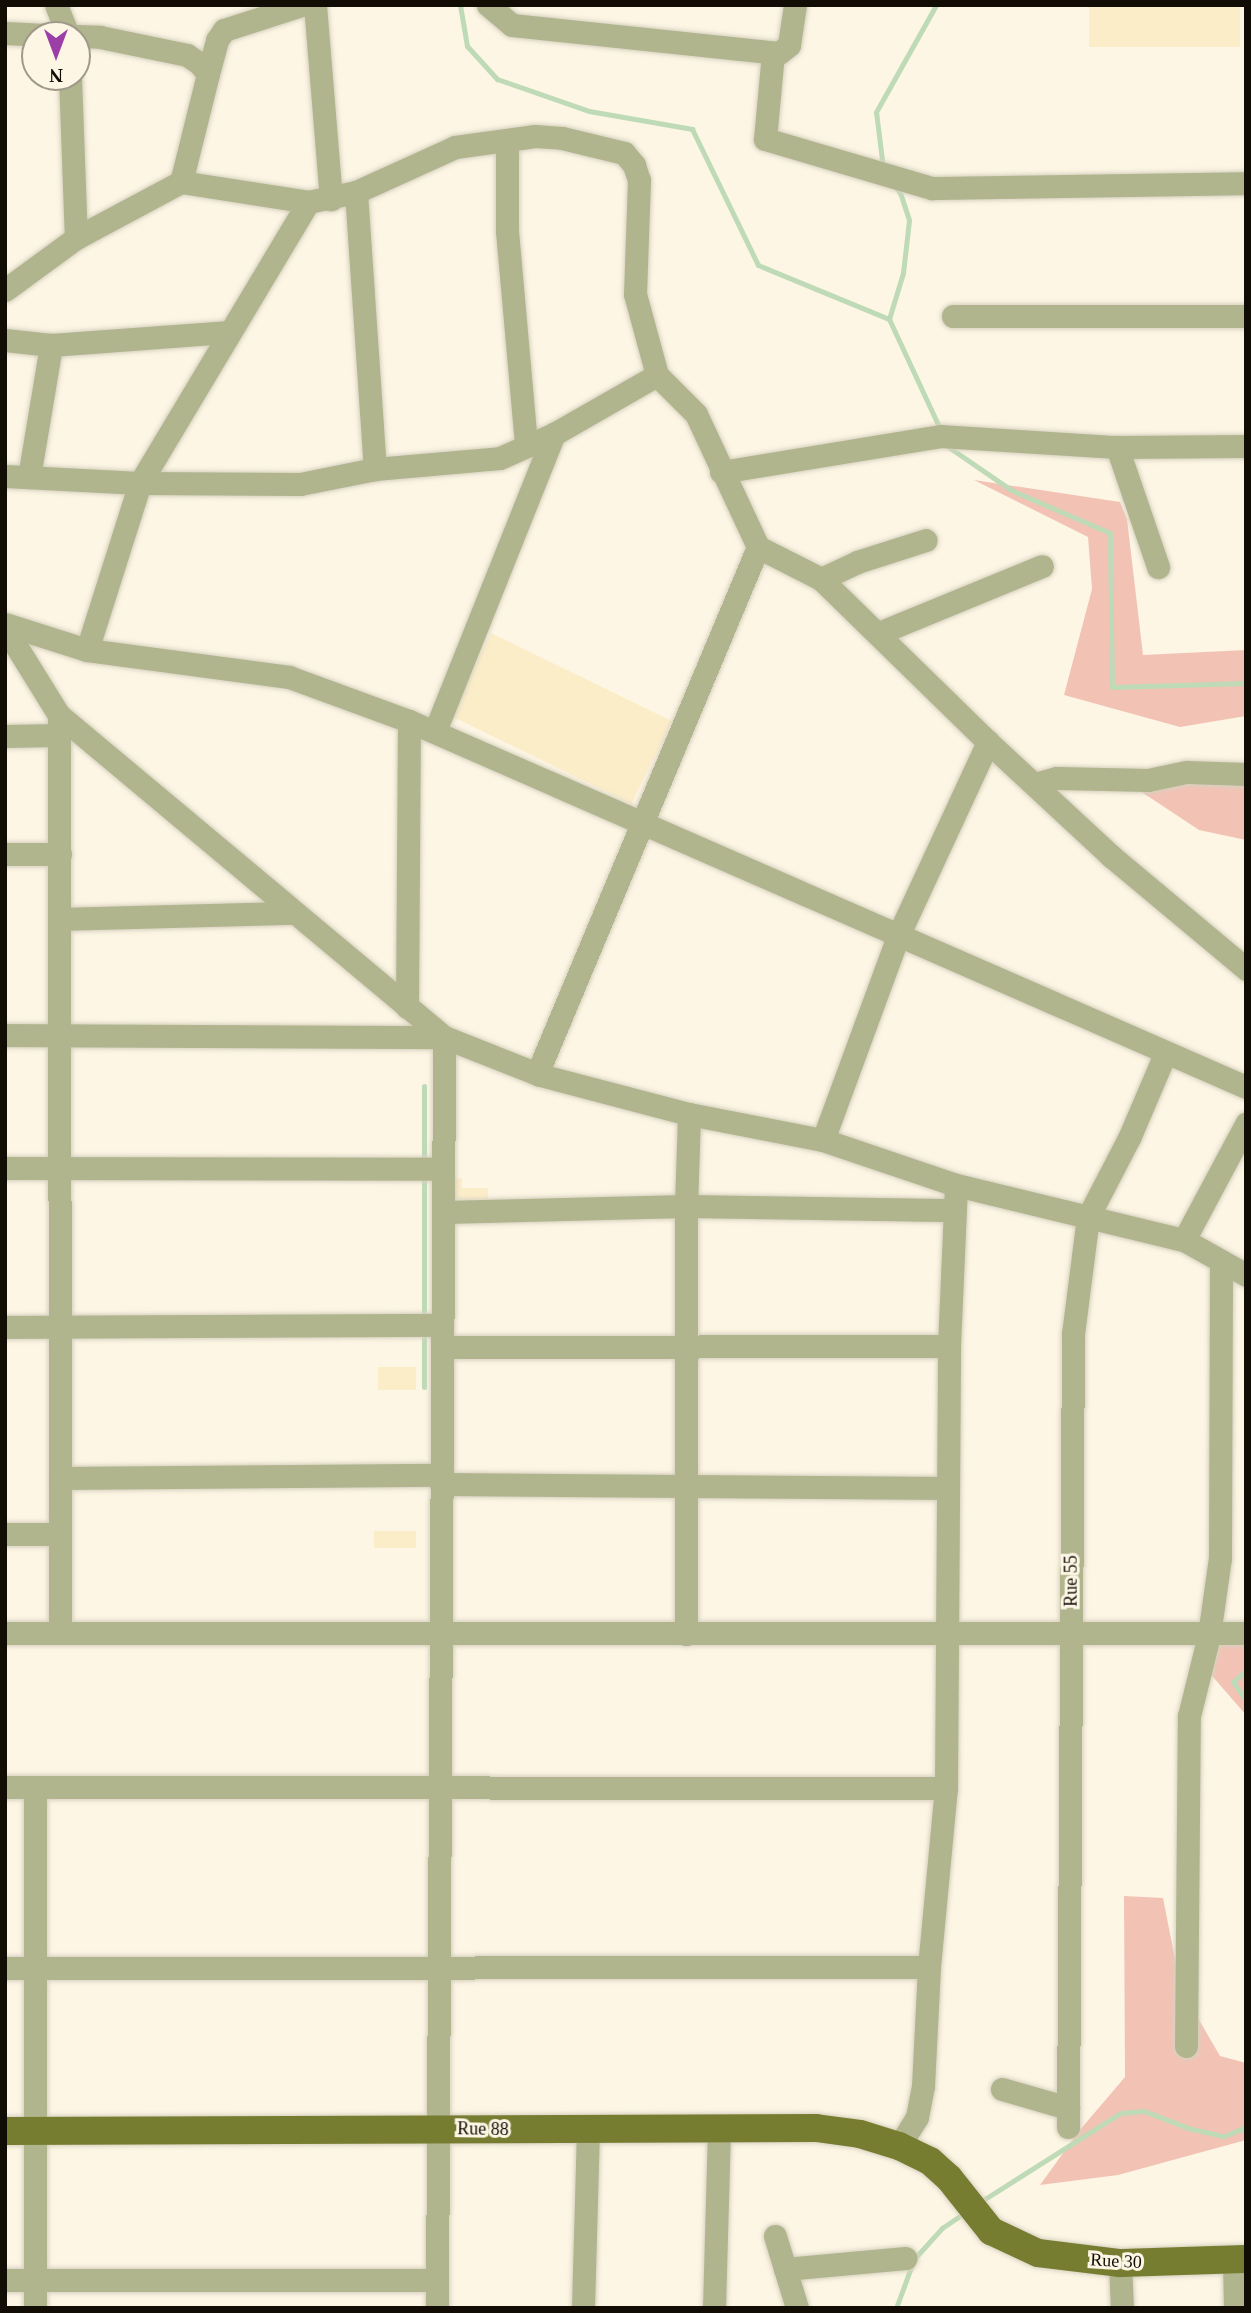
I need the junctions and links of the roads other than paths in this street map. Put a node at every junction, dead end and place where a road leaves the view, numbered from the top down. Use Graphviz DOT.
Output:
graph roads {
  1 [pos="302,5"];
  2 [pos="315,5"];
  3 [pos="488,5"];
  4 [pos="795,5"];
  5 [pos="91,37"];
  6 [pos="773,53"];
  7 [pos="208,74"];
  8 [pos="71,91"];
  9 [pos="507,140"];
  10 [pos="181,182"];
  11 [pos="1246,183"];
  12 [pos="356,192"];
  13 [pos="331,199"];
  14 [pos="308,202"];
  15 [pos="76,238"];
  16 [pos="6,284"];
  17 [pos="953,316"];
  18 [pos="1246,316"];
  19 [pos="230,332"];
  20 [pos="5,340"];
  21 [pos="51,345"];
  22 [pos="657,375"];
  23 [pos="554,435"];
  24 [pos="526,445"];
  25 [pos="1246,446"];
  26 [pos="1117,447"];
  27 [pos="375,470"];
  28 [pos="721,472"];
  29 [pos="5,476"];
  30 [pos="29,477"];
  31 [pos="140,483"];
  32 [pos="926,540"];
  33 [pos="758,547"];
  34 [pos="1042,566"];
  35 [pos="1158,566"];
  36 [pos="821,579"];
  37 [pos="5,626"];
  38 [pos="879,633"];
  39 [pos="87,650"];
  40 [pos="409,721"];
  41 [pos="59,725"];
  42 [pos="435,732"];
  43 [pos="5,736"];
  44 [pos="988,742"];
  45 [pos="1246,774"];
  46 [pos="1034,784"];
  47 [pos="642,822"];
  48 [pos="5,854"];
  49 [pos="60,854"];
  50 [pos="293,913"];
  51 [pos="60,919"];
  52 [pos="898,936"];
  53 [pos="1246,969"];
  54 [pos="407,1007"];
  55 [pos="5,1035"];
  56 [pos="60,1035"];
  57 [pos="444,1037"];
  58 [pos="1165,1054"];
  59 [pos="537,1074"];
  60 [pos="1246,1087"];
  61 [pos="688,1114"];
  62 [pos="1246,1125"];
  63 [pos="823,1140"];
  64 [pos="5,1168"];
  65 [pos="60,1168"];
  66 [pos="443,1169"];
  67 [pos="956,1185"];
  68 [pos="686,1206"];
  69 [pos="953,1210"];
  70 [pos="443,1212"];
  71 [pos="1088,1217"];
  72 [pos="1184,1240"];
  73 [pos="1221,1262"];
  74 [pos="1246,1275"];
  75 [pos="5,1327"];
  76 [pos="60,1327"];
  77 [pos="442,1336"];
  78 [pos="685,1344"];
  79 [pos="949,1346"];
  80 [pos="60,1478"];
  81 [pos="441,1479"];
  82 [pos="685,1485"];
  83 [pos="948,1488"];
  84 [pos="5,1534"];
  85 [pos="60,1534"];
  86 [pos="5,1633"];
  87 [pos="60,1633"];
  88 [pos="1246,1633"];
  89 [pos="440,1634"];
  90 [pos="686,1634"];
  91 [pos="947,1634"];
  92 [pos="1071,1634"];
  93 [pos="1209,1635"];
  94 [pos="5,1787"];
  95 [pos="35,1787"];
  96 [pos="439,1787"];
  97 [pos="946,1788"];
  98 [pos="438,1967"];
  99 [pos="929,1967"];
  100 [pos="5,1968"];
  101 [pos="35,1968"];
  102 [pos="1186,2046"];
  103 [pos="1002,2089"];
  104 [pos="719,2128"];
  105 [pos="438,2129"];
  106 [pos="588,2130"];
  107 [pos="5,2132"];
  108 [pos="35,2132"];
  109 [pos="900,2146"];
  110 [pos="991,2231"];
  111 [pos="775,2236"];
  112 [pos="906,2258"];
  113 [pos="1240,2260"];
  114 [pos="1120,2263"];
  115 [pos="785,2269"];
  116 [pos="5,2280"];
  117 [pos="35,2280"];
  118 [pos="437,2280"];
  119 [pos="35,2308"];
  120 [pos="437,2308"];
  121 [pos="583,2308"];
  122 [pos="714,2308"];
  123 [pos="797,2308"];
  124 [pos="1122,2308"];
  125 [pos="1235,2308"];
  1 -- 7 [label="street"];
  2 -- 13 [label="street"];
  3 -- 6 [label="street"];
  4 -- 6 [label="street"];
  5 -- 7 [label="street"];
  6 -- 11 [label="street"];
  7 -- 10 [label="street"];
  8 -- 15 [label="street"];
  9 -- 12 [label="street"];
  9 -- 22 [label="street"];
  9 -- 24 [label="street"];
  10 -- 14 [label="street"];
  10 -- 15 [label="street"];
  12 -- 13 [label="street"];
  12 -- 27 [label="street"];
  13 -- 14 [label="street"];
  14 -- 19 [label="street"];
  15 -- 16 [label="street"];
  17 -- 18 [label="street"];
  19 -- 21 [label="street"];
  19 -- 31 [label="street"];
  20 -- 21 [label="street"];
  21 -- 30 [label="street"];
  22 -- 23 [label="street"];
  22 -- 28 [label="street"];
  23 -- 24 [label="street"];
  23 -- 42 [label="street"];
  24 -- 27 [label="street"];
  25 -- 26 [label="street"];
  26 -- 28 [label="street"];
  26 -- 35 [label="street"];
  27 -- 31 [label="street"];
  28 -- 33 [label="street"];
  29 -- 30 [label="street"];
  30 -- 31 [label="street"];
  31 -- 39 [label="street"];
  32 -- 36 [label="street"];
  33 -- 36 [label="street"];
  33 -- 47 [label="street"];
  34 -- 38 [label="street"];
  36 -- 38 [label="street"];
  37 -- 39 [label="street"];
  37 -- 41 [label="street"];
  38 -- 44 [label="street"];
  39 -- 40 [label="street"];
  40 -- 42 [label="street"];
  40 -- 54 [label="street"];
  41 -- 43 [label="street"];
  41 -- 49 [label="street"];
  41 -- 50 [label="street"];
  42 -- 47 [label="street"];
  44 -- 46 [label="street"];
  44 -- 52 [label="street"];
  45 -- 46 [label="street"];
  46 -- 53 [label="street"];
  47 -- 52 [label="street"];
  47 -- 59 [label="street"];
  48 -- 49 [label="street"];
  49 -- 51 [label="street"];
  50 -- 51 [label="street"];
  50 -- 54 [label="street"];
  51 -- 56 [label="street"];
  52 -- 58 [label="street"];
  52 -- 63 [label="street"];
  54 -- 57 [label="street"];
  55 -- 56 [label="street"];
  56 -- 57 [label="street"];
  56 -- 65 [label="street"];
  57 -- 59 [label="street"];
  57 -- 66 [label="street"];
  58 -- 60 [label="street"];
  58 -- 71 [label="street, Rue 55"];
  59 -- 61 [label="street"];
  61 -- 63 [label="street"];
  61 -- 68 [label="street"];
  62 -- 72 [label="street"];
  63 -- 67 [label="street"];
  64 -- 65 [label="street"];
  65 -- 66 [label="street"];
  65 -- 76 [label="street"];
  66 -- 70 [label="street"];
  67 -- 69 [label="street"];
  67 -- 71 [label="street"];
  68 -- 69 [label="street"];
  68 -- 70 [label="street"];
  68 -- 78 [label="street"];
  69 -- 79 [label="street"];
  70 -- 77 [label="street"];
  71 -- 72 [label="street"];
  71 -- 92 [label="street, Rue 55"];
  72 -- 73 [label="street"];
  73 -- 74 [label="street"];
  73 -- 93 [label="street"];
  75 -- 76 [label="street"];
  76 -- 77 [label="street"];
  76 -- 80 [label="street"];
  77 -- 78 [label="street"];
  77 -- 81 [label="street"];
  78 -- 79 [label="street"];
  78 -- 82 [label="street"];
  79 -- 83 [label="street"];
  80 -- 81 [label="street"];
  80 -- 85 [label="street"];
  81 -- 82 [label="street"];
  81 -- 89 [label="street"];
  82 -- 83 [label="street"];
  82 -- 90 [label="street"];
  83 -- 91 [label="street"];
  84 -- 85 [label="street"];
  85 -- 87 [label="street"];
  86 -- 87 [label="street"];
  87 -- 89 [label="street"];
  88 -- 93 [label="street"];
  89 -- 90 [label="street"];
  89 -- 96 [label="street"];
  90 -- 91 [label="street"];
  91 -- 92 [label="street"];
  91 -- 97 [label="street"];
  92 -- 93 [label="street"];
  92 -- 103 [label="street, Rue 55"];
  93 -- 102 [label="street"];
  94 -- 95 [label="street"];
  95 -- 96 [label="street"];
  95 -- 101 [label="street"];
  96 -- 97 [label="street"];
  96 -- 98 [label="street"];
  97 -- 99 [label="street"];
  98 -- 99 [label="street"];
  98 -- 101 [label="street"];
  98 -- 105 [label="street"];
  99 -- 109 [label="street"];
  100 -- 101 [label="street"];
  101 -- 108 [label="street"];
  104 -- 106 [label="main road, Rue 88"];
  104 -- 109 [label="main road, Rue 88"];
  104 -- 122 [label="street"];
  105 -- 106 [label="main road, Rue 88"];
  105 -- 108 [label="main road, Rue 88"];
  105 -- 118 [label="street"];
  106 -- 121 [label="street"];
  107 -- 108 [label="main road, Rue 88"];
  108 -- 117 [label="street"];
  109 -- 110 [label="main road, Rue 88"];
  110 -- 114 [label="main road, Rue 30"];
  111 -- 115 [label="street"];
  112 -- 115 [label="street"];
  113 -- 114 [label="main road, Rue 30"];
  113 -- 125 [label="street"];
  114 -- 124 [label="street"];
  115 -- 123 [label="street"];
  116 -- 117 [label="street"];
  117 -- 118 [label="street"];
  117 -- 119 [label="street"];
  118 -- 120 [label="street"];
}
